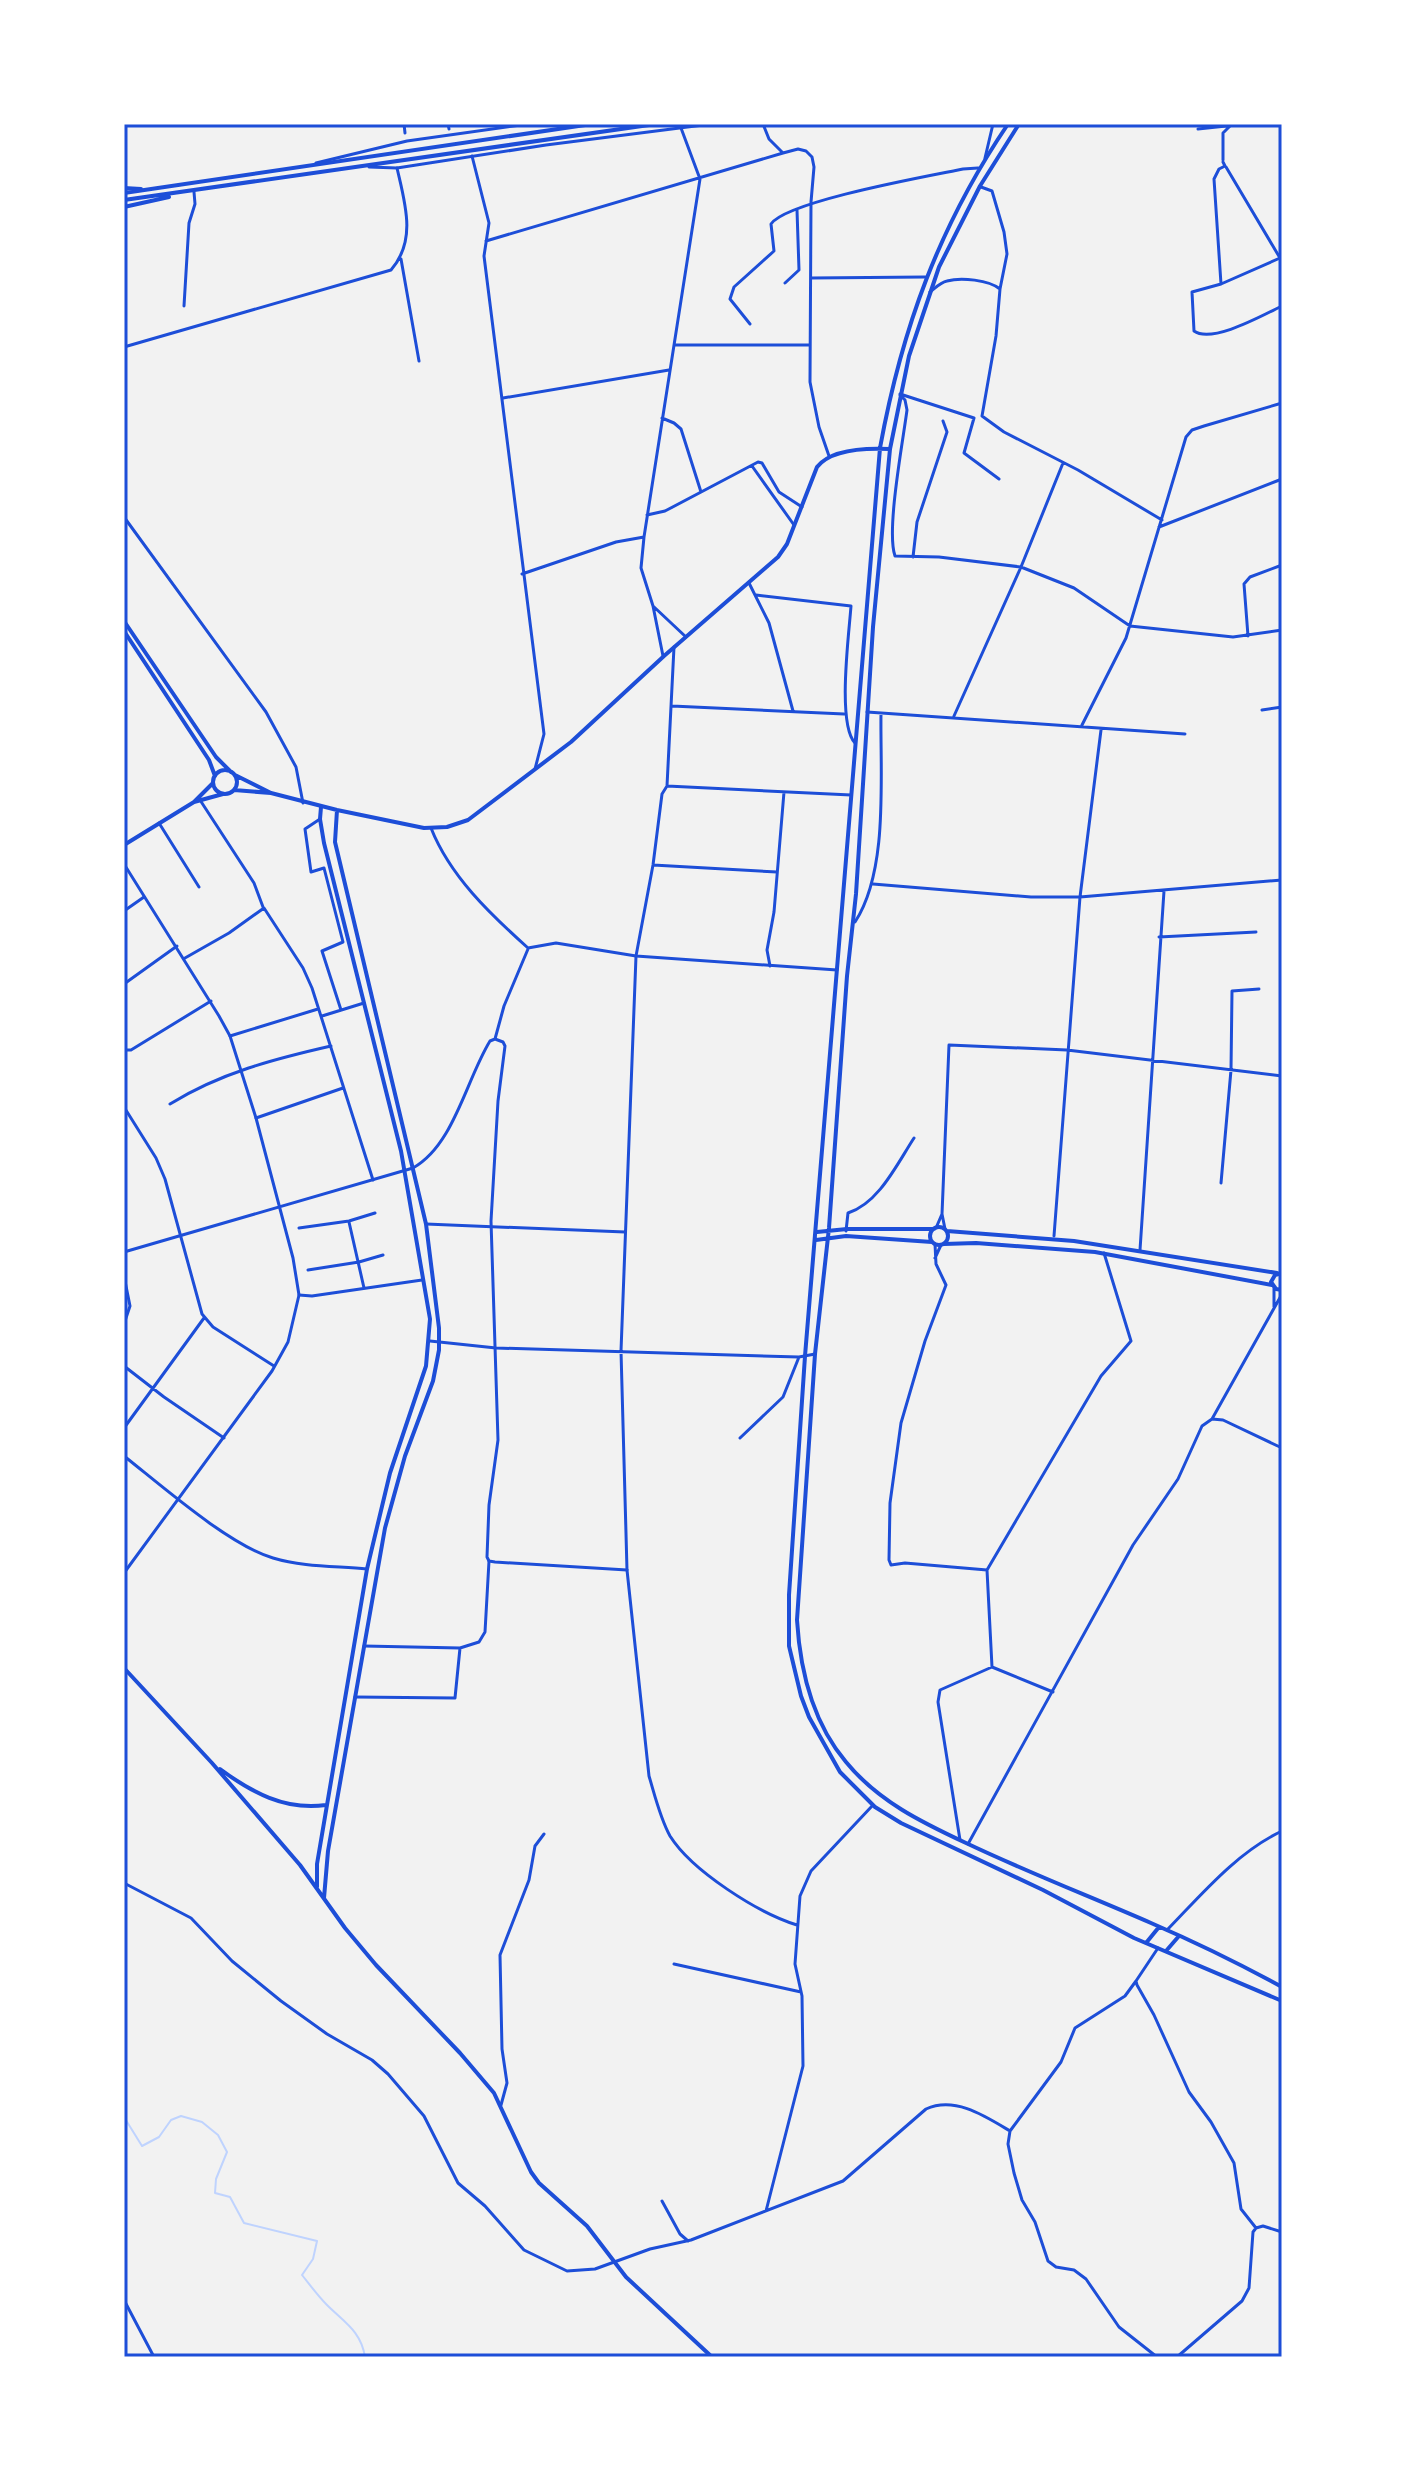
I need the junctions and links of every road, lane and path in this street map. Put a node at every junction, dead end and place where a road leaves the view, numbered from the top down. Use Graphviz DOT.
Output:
graph roads {
  1 [pos="404,124"];
  2 [pos="528,124"];
  3 [pos="592,124"];
  4 [pos="656,124"];
  5 [pos="711,124"];
  6 [pos="763,124"];
  7 [pos="993,124"];
  8 [pos="1008,124"];
  9 [pos="1019,124"];
  10 [pos="1245,124"];
  11 [pos="1231,125"];
  12 [pos="681,128"];
  13 [pos="1198,129"];
  14 [pos="405,133"];
  15 [pos="783,153"];
  16 [pos="472,156"];
  17 [pos="985,158"];
  18 [pos="1223,162"];
  19 [pos="349,166"];
  20 [pos="301,167"];
  21 [pos="397,168"];
  22 [pos="981,168"];
  23 [pos="700,179"];
  24 [pos="980,186"];
  25 [pos="124,191"];
  26 [pos="194,192"];
  27 [pos="124,200"];
  28 [pos="811,202"];
  29 [pos="124,207"];
  30 [pos="797,210"];
  31 [pos="486,241"];
  32 [pos="401,259"];
  33 [pos="925,277"];
  34 [pos="811,278"];
  35 [pos="785,283"];
  36 [pos="1221,284"];
  37 [pos="1000,289"];
  38 [pos="928,294"];
  39 [pos="184,306"];
  40 [pos="1282,306"];
  41 [pos="750,324"];
  42 [pos="675,345"];
  43 [pos="809,345"];
  44 [pos="124,347"];
  45 [pos="419,361"];
  46 [pos="669,370"];
  47 [pos="900,395"];
  48 [pos="502,399"];
  49 [pos="1282,403"];
  50 [pos="662,418"];
  51 [pos="943,421"];
  52 [pos="880,448"];
  53 [pos="890,449"];
  54 [pos="829,456"];
  55 [pos="1063,463"];
  56 [pos="752,466"];
  57 [pos="999,479"];
  58 [pos="1282,479"];
  59 [pos="701,492"];
  60 [pos="802,508"];
  61 [pos="647,515"];
  62 [pos="124,517"];
  63 [pos="1162,520"];
  64 [pos="794,525"];
  65 [pos="1159,527"];
  66 [pos="644,537"];
  67 [pos="913,557"];
  68 [pos="1282,565"];
  69 [pos="1021,567"];
  70 [pos="522,574"];
  71 [pos="749,583"];
  72 [pos="756,595"];
  73 [pos="653,606"];
  74 [pos="124,621"];
  75 [pos="1130,626"];
  76 [pos="1282,630"];
  77 [pos="124,631"];
  78 [pos="1248,636"];
  79 [pos="686,637"];
  80 [pos="674,647"];
  81 [pos="664,656"];
  82 [pos="672,706"];
  83 [pos="1282,707"];
  84 [pos="1262,710"];
  85 [pos="793,711"];
  86 [pos="867,712"];
  87 [pos="881,713"];
  88 [pos="846,714"];
  89 [pos="954,716"];
  90 [pos="1082,725"];
  91 [pos="1101,730"];
  92 [pos="1185,734"];
  93 [pos="855,744"];
  94 [pos="533,772"];
  95 [pos="233,774"];
  96 [pos="214,780"];
  97 [pos="667,786"];
  98 [pos="234,790"];
  99 [pos="784,792"];
  100 [pos="271,793"];
  101 [pos="223,794"];
  102 [pos="851,795"];
  103 [pos="200,800"];
  104 [pos="194,802"];
  105 [pos="303,803"];
  106 [pos="321,807"];
  107 [pos="337,810"];
  108 [pos="320,819"];
  109 [pos="159,823"];
  110 [pos="431,828"];
  111 [pos="124,845"];
  112 [pos="124,864"];
  113 [pos="653,865"];
  114 [pos="777,872"];
  115 [pos="1282,880"];
  116 [pos="873,884"];
  117 [pos="199,887"];
  118 [pos="1164,891"];
  119 [pos="145,896"];
  120 [pos="1080,897"];
  121 [pos="264,908"];
  122 [pos="124,911"];
  123 [pos="852,926"];
  124 [pos="1256,932"];
  125 [pos="1159,937"];
  126 [pos="177,946"];
  127 [pos="528,948"];
  128 [pos="636,956"];
  129 [pos="185,958"];
  130 [pos="770,966"];
  131 [pos="837,970"];
  132 [pos="124,984"];
  133 [pos="1259,989"];
  134 [pos="211,1001"];
  135 [pos="365,1003"];
  136 [pos="318,1009"];
  137 [pos="341,1010"];
  138 [pos="322,1016"];
  139 [pos="230,1036"];
  140 [pos="495,1039"];
  141 [pos="331,1046"];
  142 [pos="124,1050"];
  143 [pos="1067,1050"];
  144 [pos="1152,1060"];
  145 [pos="241,1070"];
  146 [pos="1231,1070"];
  147 [pos="1282,1076"];
  148 [pos="345,1087"];
  149 [pos="170,1104"];
  150 [pos="124,1107"];
  151 [pos="256,1118"];
  152 [pos="914,1138"];
  153 [pos="413,1168"];
  154 [pos="404,1172"];
  155 [pos="373,1180"];
  156 [pos="1221,1183"];
  157 [pos="279,1208"];
  158 [pos="375,1213"];
  159 [pos="942,1214"];
  160 [pos="349,1221"];
  161 [pos="426,1224"];
  162 [pos="492,1226"];
  163 [pos="299,1228"];
  164 [pos="935,1228"];
  165 [pos="847,1229"];
  166 [pos="946,1230"];
  167 [pos="625,1232"];
  168 [pos="816,1232"];
  169 [pos="828,1233"];
  170 [pos="179,1236"];
  171 [pos="846,1236"];
  172 [pos="1054,1236"];
  173 [pos="816,1240"];
  174 [pos="827,1240"];
  175 [pos="938,1244"];
  176 [pos="1140,1251"];
  177 [pos="124,1252"];
  178 [pos="1103,1253"];
  179 [pos="383,1255"];
  180 [pos="359,1262"];
  181 [pos="308,1270"];
  182 [pos="1280,1273"];
  183 [pos="124,1276"];
  184 [pos="425,1279"];
  185 [pos="1273,1286"];
  186 [pos="364,1288"];
  187 [pos="1282,1292"];
  188 [pos="299,1295"];
  189 [pos="1274,1307"];
  190 [pos="204,1318"];
  191 [pos="124,1324"];
  192 [pos="430,1341"];
  193 [pos="439,1342"];
  194 [pos="496,1348"];
  195 [pos="621,1351"];
  196 [pos="815,1354"];
  197 [pos="805,1356"];
  198 [pos="799,1357"];
  199 [pos="124,1366"];
  200 [pos="275,1366"];
  201 [pos="153,1388"];
  202 [pos="1212,1419"];
  203 [pos="124,1428"];
  204 [pos="224,1438"];
  205 [pos="740,1438"];
  206 [pos="1282,1448"];
  207 [pos="124,1456"];
  208 [pos="178,1499"];
  209 [pos="489,1561"];
  210 [pos="367,1569"];
  211 [pos="627,1570"];
  212 [pos="987,1570"];
  213 [pos="124,1573"];
  214 [pos="364,1646"];
  215 [pos="460,1648"];
  216 [pos="992,1667"];
  217 [pos="124,1668"];
  218 [pos="1053,1692"];
  219 [pos="355,1697"];
  220 [pos="212,1763"];
  221 [pos="327,1805"];
  222 [pos="873,1805"];
  223 [pos="1282,1831"];
  224 [pos="544,1834"];
  225 [pos="960,1840"];
  226 [pos="968,1844"];
  227 [pos="124,1883"];
  228 [pos="317,1887"];
  229 [pos="324,1898"];
  230 [pos="797,1925"];
  231 [pos="1159,1927"];
  232 [pos="1167,1930"];
  233 [pos="1179,1936"];
  234 [pos="1146,1943"];
  235 [pos="1158,1948"];
  236 [pos="1166,1951"];
  237 [pos="674,1964"];
  238 [pos="1136,1981"];
  239 [pos="1282,1987"];
  240 [pos="801,1992"];
  241 [pos="1282,2001"];
  242 [pos="501,2105"];
  243 [pos="1010,2131"];
  244 [pos="662,2201"];
  245 [pos="766,2211"];
  246 [pos="1256,2228"];
  247 [pos="1282,2232"];
  248 [pos="688,2241"];
  249 [pos="614,2261"];
  250 [pos="124,2300"];
  251 [pos="154,2357"];
  252 [pos="712,2357"];
  253 [pos="1157,2357"];
  254 [pos="1177,2357"];
  1 -- 14 [label="street"];
  2 -- 20 [label="street"];
  3 -- 20 [label="main road"];
  4 -- 19 [label="main road"];
  5 -- 12 [label="street"];
  6 -- 15 [label="street"];
  7 -- 17 [label="street"];
  8 -- 17 [label="main road"];
  9 -- 24 [label="main road"];
  10 -- 11 [label="street"];
  11 -- 13 [label="street"];
  11 -- 18 [label="street"];
  12 -- 16 [label="street"];
  12 -- 23 [label="street"];
  15 -- 23 [label="street"];
  15 -- 28 [label="street"];
  16 -- 21 [label="street"];
  16 -- 31 [label="street"];
  17 -- 22 [label="main road"];
  18 -- 36 [label="street"];
  18 -- 36 [label="street"];
  19 -- 21 [label="street"];
  19 -- 26 [label="main road"];
  20 -- 25 [label="main road"];
  21 -- 32 [label="street"];
  22 -- 28 [label="street"];
  22 -- 33 [label="main road"];
  23 -- 31 [label="street"];
  23 -- 42 [label="street"];
  24 -- 37 [label="street"];
  24 -- 38 [label="main road"];
  26 -- 27 [label="main road"];
  26 -- 29 [label="main road"];
  26 -- 39 [label="street"];
  28 -- 30 [label="street"];
  28 -- 34 [label="street"];
  30 -- 35 [label="street"];
  30 -- 41 [label="street"];
  31 -- 48 [label="street"];
  32 -- 44 [label="street"];
  32 -- 45 [label="street"];
  33 -- 34 [label="street"];
  33 -- 52 [label="main road"];
  34 -- 43 [label="street"];
  36 -- 40 [label="street"];
  37 -- 38 [label="street"];
  37 -- 55 [label="street"];
  38 -- 47 [label="main road"];
  42 -- 43 [label="street"];
  42 -- 46 [label="street"];
  43 -- 54 [label="street"];
  46 -- 48 [label="street"];
  46 -- 50 [label="street"];
  47 -- 53 [label="main road"];
  47 -- 57 [label="street"];
  47 -- 67 [label="street"];
  48 -- 70 [label="street"];
  49 -- 63 [label="street"];
  50 -- 59 [label="street"];
  50 -- 61 [label="street"];
  51 -- 67 [label="street"];
  52 -- 53 [label="main road"];
  52 -- 54 [label="main road"];
  52 -- 93 [label="main road"];
  53 -- 86 [label="main road"];
  54 -- 60 [label="main road"];
  55 -- 63 [label="street"];
  55 -- 69 [label="street"];
  56 -- 59 [label="street"];
  56 -- 60 [label="street"];
  56 -- 64 [label="street"];
  58 -- 65 [label="street"];
  59 -- 61 [label="street"];
  60 -- 64 [label="main road"];
  61 -- 66 [label="street"];
  62 -- 105 [label="street"];
  63 -- 65 [label="street"];
  64 -- 71 [label="main road"];
  65 -- 75 [label="street"];
  66 -- 70 [label="street"];
  66 -- 73 [label="street"];
  67 -- 69 [label="street"];
  68 -- 78 [label="street"];
  69 -- 75 [label="street"];
  69 -- 89 [label="street"];
  70 -- 94 [label="street"];
  71 -- 72 [label="street"];
  71 -- 79 [label="main road"];
  72 -- 85 [label="street"];
  72 -- 88 [label="street"];
  73 -- 79 [label="street"];
  73 -- 81 [label="street"];
  74 -- 95 [label="main road"];
  75 -- 78 [label="street"];
  75 -- 90 [label="street"];
  76 -- 78 [label="street"];
  77 -- 96 [label="main road"];
  79 -- 80 [label="main road"];
  80 -- 81 [label="main road"];
  80 -- 82 [label="street"];
  81 -- 94 [label="main road"];
  82 -- 85 [label="street"];
  82 -- 97 [label="street"];
  83 -- 84 [label="street"];
  85 -- 88 [label="street"];
  86 -- 87 [label="street"];
  86 -- 123 [label="main road"];
  87 -- 89 [label="street"];
  87 -- 116 [label="street"];
  88 -- 93 [label="street"];
  89 -- 90 [label="street"];
  90 -- 91 [label="street"];
  91 -- 92 [label="street"];
  91 -- 120 [label="street"];
  93 -- 102 [label="main road"];
  94 -- 110 [label="main road"];
  95 -- 96 [label="main road"];
  95 -- 98 [label="main road"];
  95 -- 100 [label="main road"];
  96 -- 101 [label="main road"];
  96 -- 104 [label="main road"];
  97 -- 99 [label="street"];
  97 -- 113 [label="street"];
  98 -- 100 [label="main road"];
  98 -- 101 [label="main road"];
  99 -- 102 [label="street"];
  99 -- 114 [label="street"];
  100 -- 105 [label="main road"];
  101 -- 103 [label="main road"];
  102 -- 131 [label="main road"];
  103 -- 104 [label="main road"];
  103 -- 121 [label="street"];
  104 -- 109 [label="main road"];
  105 -- 106 [label="main road"];
  106 -- 107 [label="main road"];
  106 -- 108 [label="main road"];
  107 -- 110 [label="main road"];
  107 -- 153 [label="main road"];
  108 -- 135 [label="main road"];
  108 -- 137 [label="street"];
  109 -- 111 [label="main road"];
  109 -- 117 [label="street"];
  110 -- 127 [label="street"];
  112 -- 119 [label="street"];
  113 -- 114 [label="street"];
  113 -- 128 [label="street"];
  114 -- 130 [label="street"];
  115 -- 118 [label="street"];
  116 -- 120 [label="street"];
  116 -- 123 [label="street"];
  118 -- 120 [label="street"];
  118 -- 125 [label="street"];
  119 -- 122 [label="street"];
  119 -- 126 [label="street"];
  120 -- 143 [label="street"];
  121 -- 129 [label="street"];
  121 -- 136 [label="street"];
  123 -- 169 [label="main road"];
  124 -- 125 [label="street"];
  125 -- 144 [label="street"];
  126 -- 129 [label="street"];
  126 -- 132 [label="street"];
  127 -- 128 [label="street"];
  127 -- 140 [label="street"];
  128 -- 130 [label="street"];
  128 -- 167 [label="street"];
  129 -- 134 [label="street"];
  130 -- 131 [label="street"];
  131 -- 168 [label="main road"];
  133 -- 146 [label="street"];
  134 -- 139 [label="street"];
  134 -- 142 [label="street"];
  135 -- 137 [label="street"];
  135 -- 154 [label="main road"];
  136 -- 138 [label="street"];
  136 -- 139 [label="street"];
  137 -- 138 [label="street"];
  138 -- 141 [label="street"];
  139 -- 145 [label="street"];
  140 -- 153 [label="street"];
  140 -- 162 [label="street"];
  141 -- 145 [label="street"];
  141 -- 148 [label="street"];
  143 -- 144 [label="street"];
  143 -- 159 [label="street"];
  143 -- 172 [label="street"];
  144 -- 146 [label="street"];
  144 -- 176 [label="street"];
  145 -- 149 [label="street"];
  145 -- 151 [label="street"];
  146 -- 147 [label="street"];
  146 -- 156 [label="street"];
  148 -- 151 [label="street"];
  148 -- 155 [label="street"];
  150 -- 170 [label="street"];
  151 -- 157 [label="street"];
  152 -- 165 [label="street"];
  153 -- 154 [label="street"];
  153 -- 161 [label="main road"];
  154 -- 155 [label="street"];
  154 -- 184 [label="main road"];
  155 -- 157 [label="street"];
  157 -- 170 [label="street"];
  157 -- 188 [label="street"];
  158 -- 160 [label="street"];
  159 -- 164 [label="street"];
  159 -- 166 [label="street"];
  160 -- 163 [label="street"];
  160 -- 180 [label="street"];
  161 -- 162 [label="street"];
  161 -- 193 [label="main road"];
  162 -- 167 [label="street"];
  162 -- 194 [label="street"];
  164 -- 165 [label="main road"];
  164 -- 166 [label="main road"];
  164 -- 175 [label="main road"];
  165 -- 169 [label="main road"];
  165 -- 171 [label="street"];
  166 -- 175 [label="main road"];
  166 -- 176 [label="main road"];
  167 -- 195 [label="street"];
  168 -- 169 [label="main road"];
  168 -- 173 [label="main road"];
  169 -- 174 [label="main road"];
  170 -- 177 [label="street"];
  170 -- 190 [label="street"];
  171 -- 174 [label="main road"];
  171 -- 175 [label="main road"];
  173 -- 174 [label="main road"];
  173 -- 197 [label="main road"];
  174 -- 196 [label="main road"];
  175 -- 178 [label="main road"];
  175 -- 212 [label="street"];
  176 -- 182 [label="main road"];
  178 -- 185 [label="main road"];
  178 -- 212 [label="street"];
  179 -- 180 [label="street"];
  180 -- 181 [label="street"];
  180 -- 186 [label="street"];
  182 -- 185 [label="main road"];
  183 -- 191 [label="street"];
  184 -- 186 [label="street"];
  184 -- 192 [label="main road"];
  185 -- 187 [label="main road"];
  185 -- 189 [label="street"];
  186 -- 188 [label="street"];
  187 -- 189 [label="street"];
  188 -- 200 [label="street"];
  189 -- 202 [label="street"];
  190 -- 200 [label="street"];
  190 -- 201 [label="street"];
  192 -- 193 [label="street"];
  192 -- 210 [label="main road"];
  193 -- 194 [label="street"];
  193 -- 214 [label="main road"];
  194 -- 195 [label="street"];
  194 -- 209 [label="street"];
  195 -- 198 [label="street"];
  195 -- 211 [label="street"];
  196 -- 197 [label="street"];
  196 -- 225 [label="main road"];
  197 -- 198 [label="street"];
  197 -- 222 [label="main road"];
  198 -- 205 [label="street"];
  199 -- 201 [label="street"];
  200 -- 204 [label="street"];
  201 -- 203 [label="street"];
  201 -- 204 [label="street"];
  202 -- 206 [label="street"];
  202 -- 218 [label="street"];
  204 -- 208 [label="street"];
  207 -- 208 [label="street"];
  208 -- 210 [label="street"];
  208 -- 213 [label="street"];
  209 -- 211 [label="street"];
  209 -- 215 [label="street"];
  210 -- 221 [label="main road"];
  211 -- 230 [label="street"];
  212 -- 216 [label="street"];
  214 -- 215 [label="street"];
  214 -- 219 [label="main road"];
  215 -- 219 [label="street"];
  216 -- 218 [label="street"];
  216 -- 225 [label="street"];
  217 -- 220 [label="main road"];
  218 -- 226 [label="street"];
  219 -- 229 [label="main road"];
  220 -- 221 [label="main road"];
  220 -- 228 [label="main road"];
  221 -- 228 [label="main road"];
  222 -- 230 [label="street"];
  222 -- 234 [label="main road"];
  223 -- 232 [label="street"];
  224 -- 242 [label="street"];
  225 -- 226 [label="main road"];
  226 -- 231 [label="main road"];
  227 -- 249 [label="street"];
  228 -- 229 [label="main road"];
  229 -- 242 [label="main road"];
  230 -- 240 [label="street"];
  231 -- 232 [label="main road"];
  231 -- 234 [label="main road"];
  232 -- 233 [label="main road"];
  233 -- 236 [label="main road"];
  233 -- 239 [label="main road"];
  234 -- 235 [label="main road"];
  235 -- 236 [label="main road"];
  235 -- 238 [label="street"];
  236 -- 241 [label="main road"];
  237 -- 240 [label="street"];
  238 -- 243 [label="street"];
  238 -- 246 [label="street"];
  240 -- 245 [label="street"];
  242 -- 249 [label="main road"];
  243 -- 245 [label="street"];
  243 -- 253 [label="street"];
  244 -- 248 [label="street"];
  245 -- 248 [label="street"];
  246 -- 247 [label="street"];
  246 -- 254 [label="street"];
  248 -- 249 [label="street"];
  249 -- 252 [label="main road"];
  250 -- 251 [label="street"];
}
